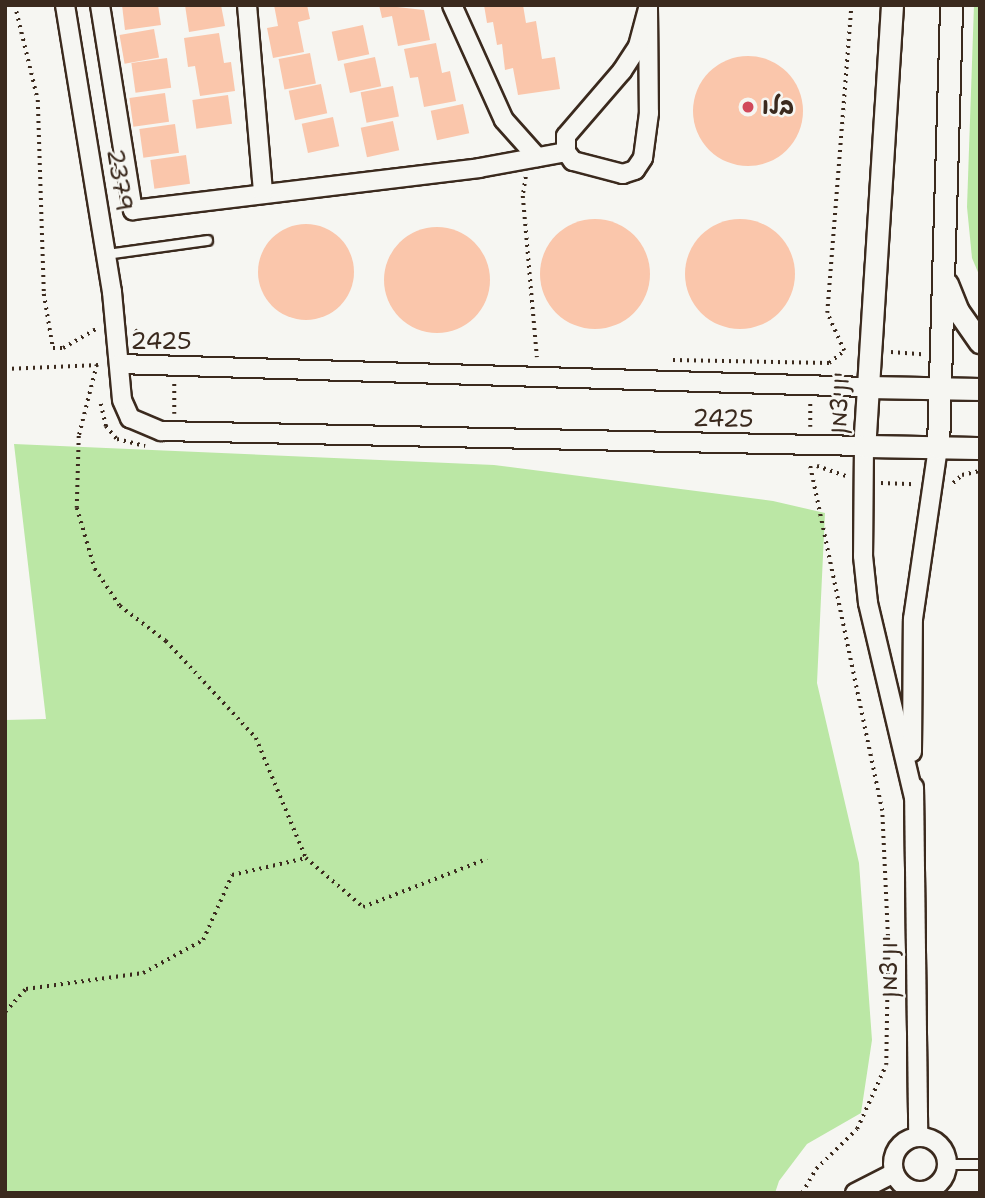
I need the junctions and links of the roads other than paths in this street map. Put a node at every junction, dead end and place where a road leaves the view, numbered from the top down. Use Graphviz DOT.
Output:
graph roads {
  1 [pos="65,5"];
  2 [pos="100,5"];
  3 [pos="247,5"];
  4 [pos="452,5"];
  5 [pos="892,5"];
  6 [pos="951,5"];
  7 [pos="648,7"];
  8 [pos="566,152"];
  9 [pos="533,158"];
  10 [pos="263,193"];
  11 [pos="207,240"];
  12 [pos="106,254"];
  13 [pos="943,274"];
  14 [pos="980,342"];
  15 [pos="119,364"];
  16 [pos="867,387"];
  17 [pos="942,389"];
  18 [pos="980,389"];
  19 [pos="864,446"];
  20 [pos="938,447"];
  21 [pos="980,448"];
  22 [pos="914,798"];
  23 [pos="918,1137"];
  24 [pos="948,1164"];
  25 [pos="980,1164"];
  26 [pos="894,1173"];
  27 [pos="909,1191"];
  28 [pos="855,1193"];
  1 -- 12 [label="street, 2379"];
  2 -- 10 [label="street"];
  3 -- 10 [label="street"];
  4 -- 9 [label="street"];
  5 -- 16 [label="street, יוניצמן"];
  6 -- 13 [label="street, יוניצמן"];
  7 -- 8 [label="street"];
  7 -- 8 [label="street"];
  8 -- 9 [label="street"];
  9 -- 10 [label="street"];
  11 -- 12 [label="lane"];
  12 -- 15 [label="street, 2379"];
  13 -- 14 [label="street"];
  13 -- 17 [label="street, יוניצמן"];
  15 -- 16 [label="street, 2425"];
  15 -- 19 [label="street, 2425"];
  16 -- 17 [label="street"];
  16 -- 19 [label="street, יוניצמן"];
  17 -- 18 [label="street"];
  17 -- 20 [label="street, יוניצמן"];
  19 -- 20 [label="street"];
  19 -- 22 [label="street, יוניצמן"];
  20 -- 21 [label="street"];
  20 -- 22 [label="street, יוניצמן"];
  22 -- 23 [label="street, יוניצמן"];
  23 -- 24 [label="street"];
  23 -- 26 [label="street"];
  24 -- 25 [label="lane"];
  24 -- 27 [label="street"];
  26 -- 27 [label="street"];
  26 -- 28 [label="street"];
}
